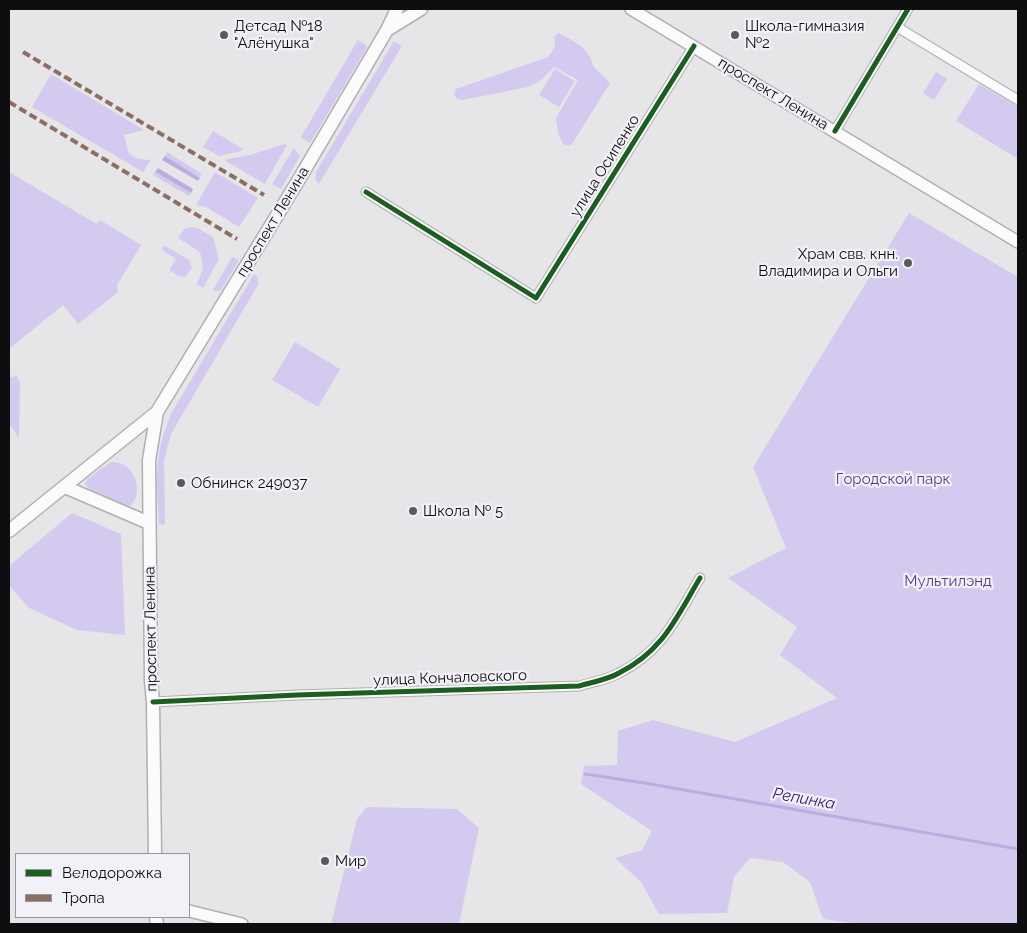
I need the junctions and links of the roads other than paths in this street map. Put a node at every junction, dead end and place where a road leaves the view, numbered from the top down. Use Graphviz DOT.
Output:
graph roads {
  1 [pos="397,9"];
  2 [pos="421,9"];
  3 [pos="631,9"];
  4 [pos="908,9"];
  5 [pos="897,27"];
  6 [pos="387,30"];
  7 [pos="694,46"];
  8 [pos="1018,100"];
  9 [pos="835,131"];
  10 [pos="366,192"];
  11 [pos="1018,242"];
  12 [pos="157,412"];
  13 [pos="65,487"];
  14 [pos="149,524"];
  15 [pos="9,531"];
  16 [pos="700,578"];
  17 [pos="153,702"];
  18 [pos="155,853"];
  19 [pos="190,911"];
  20 [pos="242,924"];
  1 -- 6 [label="main road, проспект Ленина"];
  2 -- 6 [label="main road, проспект Ленина"];
  3 -- 7 [label="main road, проспект Ленина"];
  4 -- 5 [label="street"];
  5 -- 8 [label="street"];
  5 -- 9 [label="street"];
  6 -- 12 [label="main road, проспект Ленина"];
  7 -- 9 [label="main road, проспект Ленина"];
  7 -- 10 [label="street, улица Осипенко"];
  9 -- 11 [label="main road, проспект Ленина"];
  12 -- 13 [label="main road"];
  12 -- 14 [label="main road, проспект Ленина"];
  13 -- 14 [label="main road"];
  13 -- 15 [label="main road"];
  14 -- 17 [label="main road, проспект Ленина"];
  16 -- 17 [label="street, улица Кончаловского"];
  17 -- 18 [label="main road, проспект Ленина"];
  19 -- 20 [label="main road"];
}
